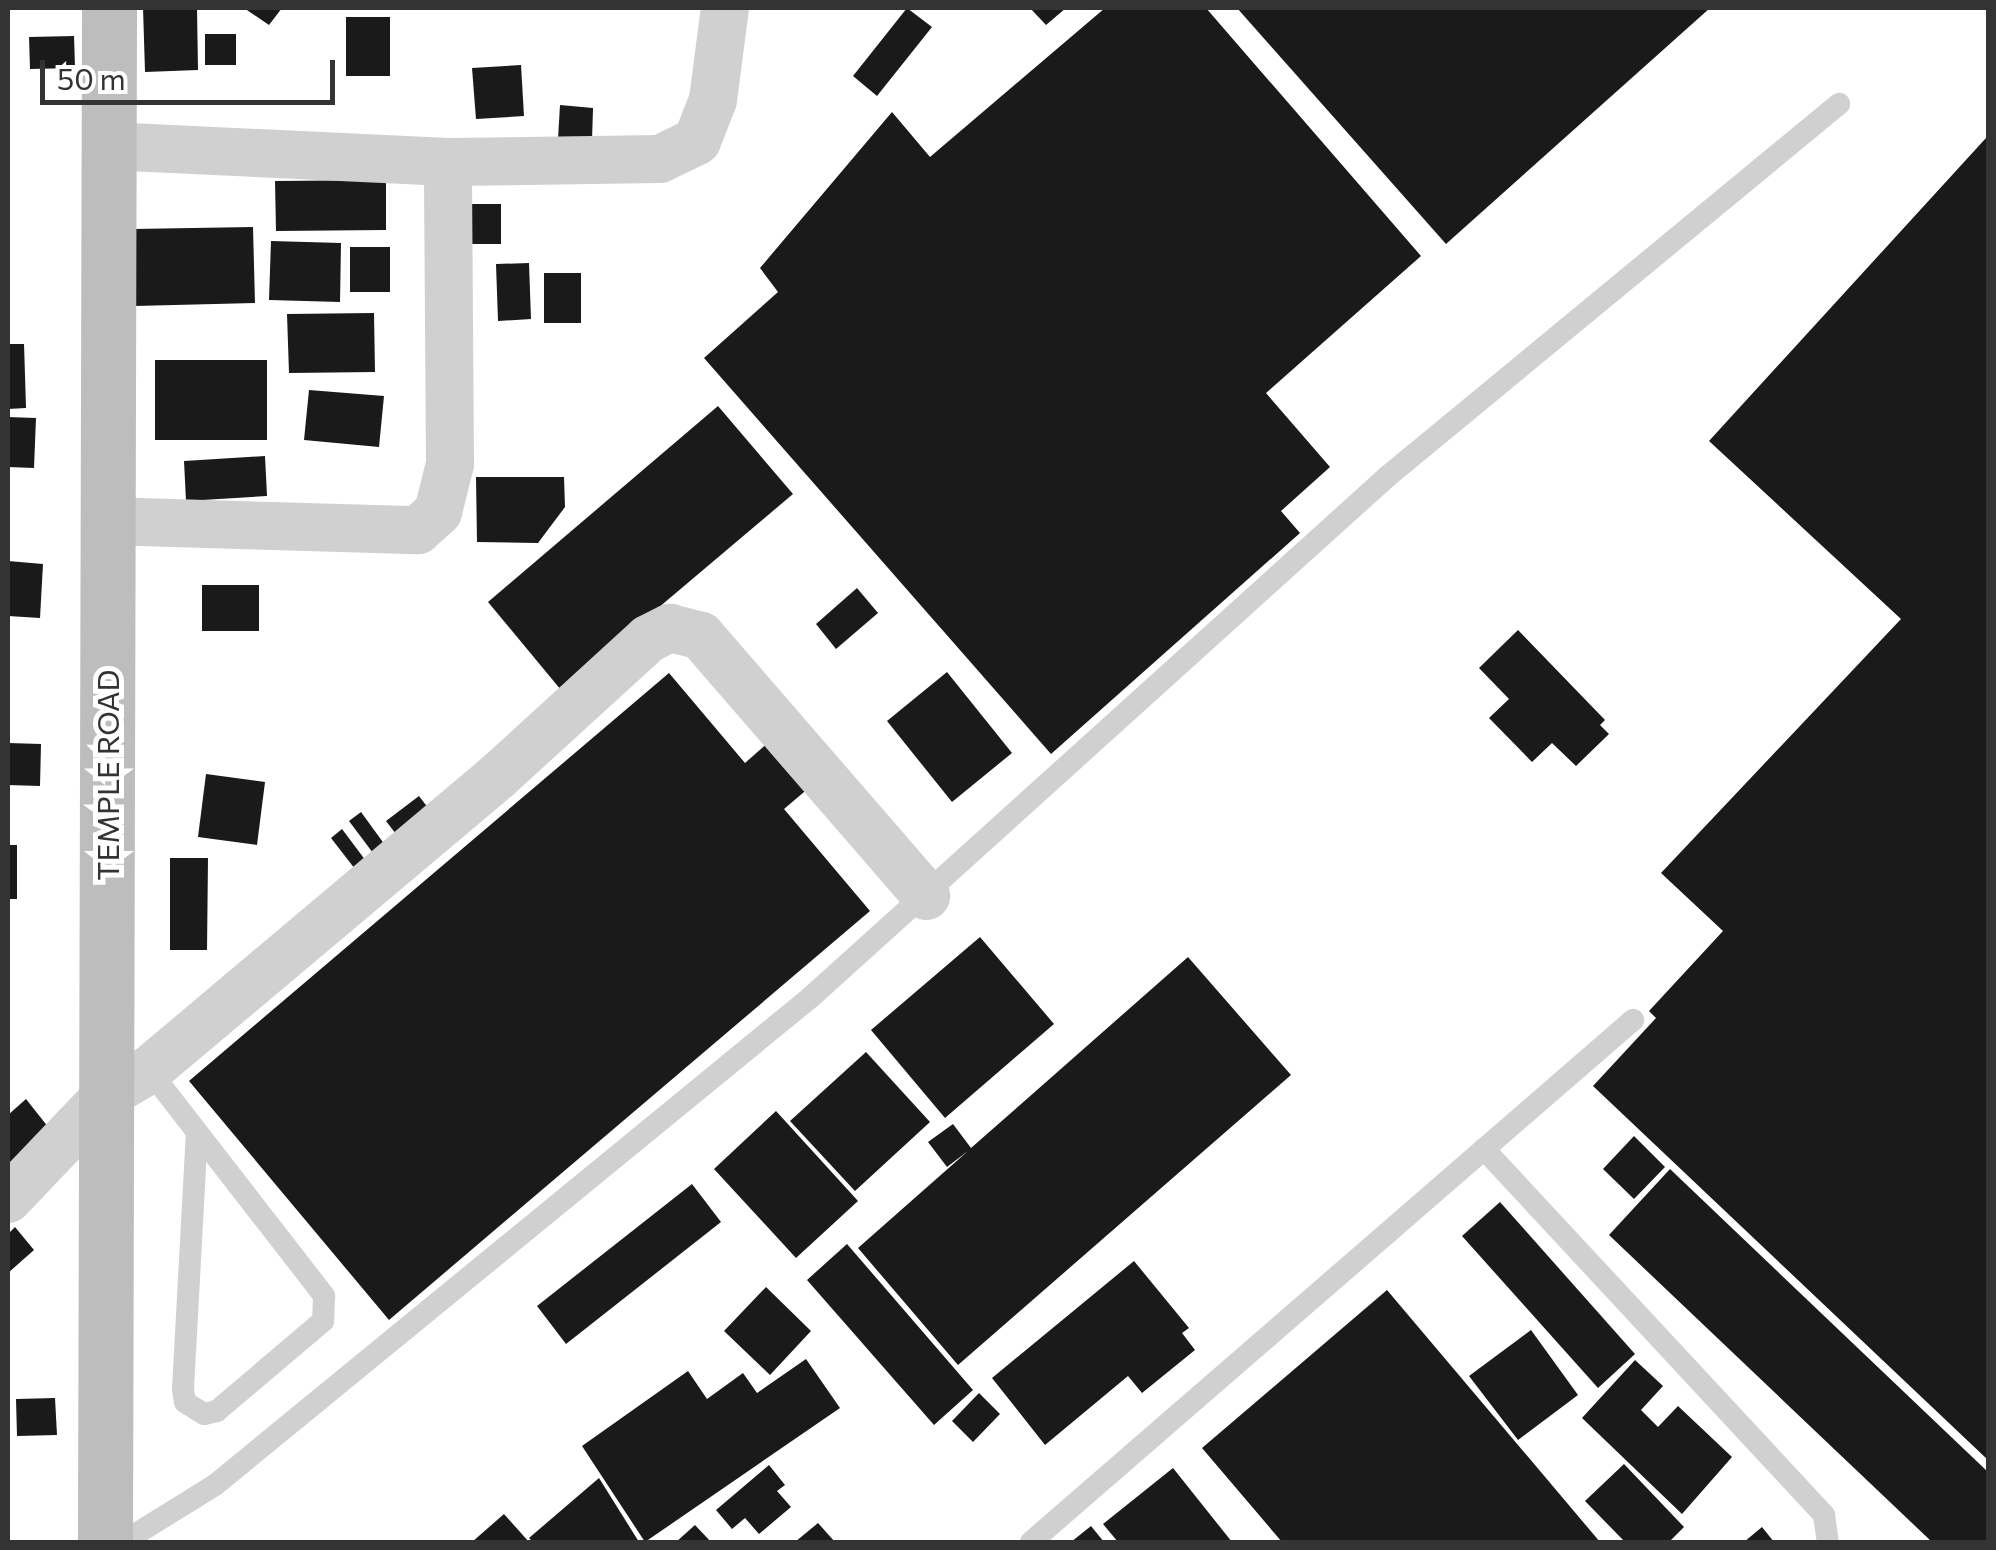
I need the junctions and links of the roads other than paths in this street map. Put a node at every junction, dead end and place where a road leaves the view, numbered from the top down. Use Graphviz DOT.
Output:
graph roads {
  1 [pos="109,8"];
  2 [pos="724,8"];
  3 [pos="1840,104"];
  4 [pos="108,146"];
  5 [pos="448,162"];
  6 [pos="106,521"];
  7 [pos="926,896"];
  8 [pos="1634,1020"];
  9 [pos="128,1082"];
  10 [pos="197,1132"];
  11 [pos="1484,1149"];
  12 [pos="8,1199"];
  13 [pos="105,1542"];
  14 [pos="124,1542"];
  15 [pos="1031,1542"];
  16 [pos="1828,1542"];
  1 -- 4 [label="street, TEMPLE ROAD"];
  2 -- 5 [label="street"];
  3 -- 7 [label="lane"];
  4 -- 5 [label="street"];
  4 -- 6 [label="street, TEMPLE ROAD"];
  5 -- 6 [label="street"];
  6 -- 9 [label="street, TEMPLE ROAD"];
  7 -- 9 [label="street"];
  7 -- 14 [label="lane"];
  8 -- 11 [label="lane"];
  9 -- 10 [label="lane"];
  9 -- 12 [label="street"];
  9 -- 13 [label="street, TEMPLE ROAD"];
  10 -- 10 [label="lane"];
  11 -- 15 [label="lane"];
  11 -- 16 [label="lane"];
}
